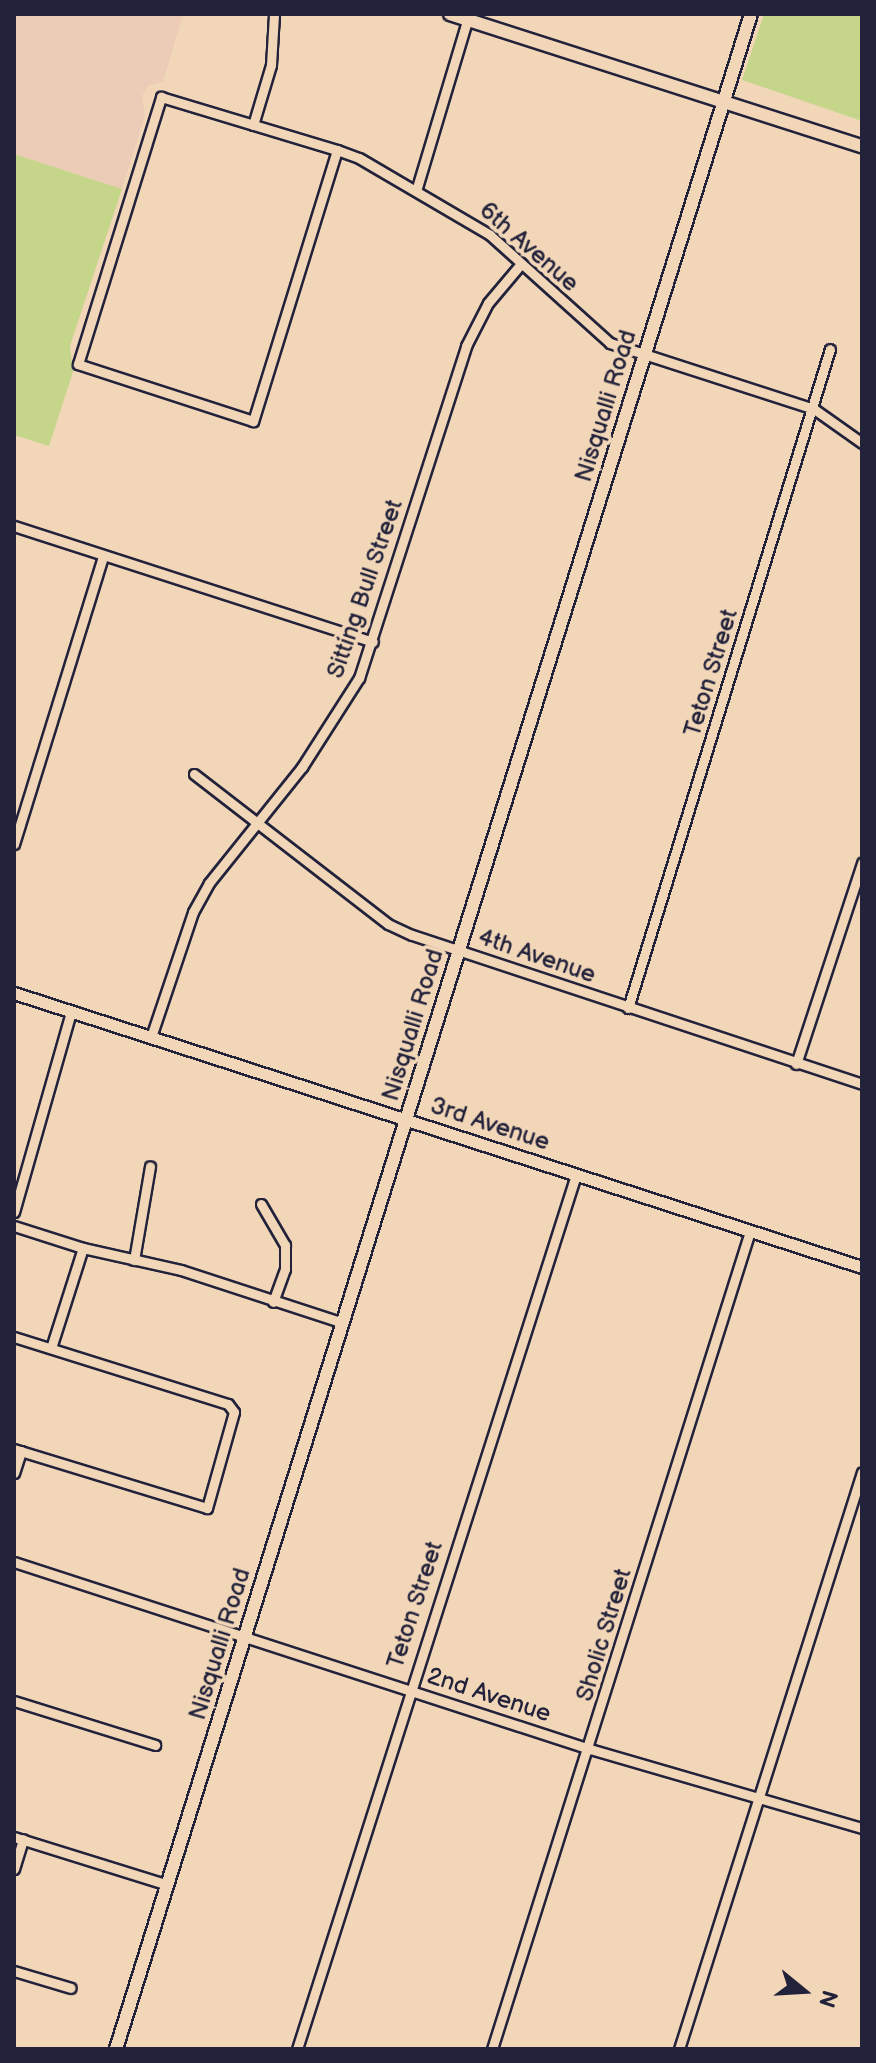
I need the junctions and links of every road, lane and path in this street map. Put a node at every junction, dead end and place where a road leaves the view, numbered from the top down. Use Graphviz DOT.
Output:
graph roads {
  1 [pos="274,14"];
  2 [pos="450,14"];
  3 [pos="751,14"];
  4 [pos="468,17"];
  5 [pos="724,101"];
  6 [pos="253,125"];
  7 [pos="862,146"];
  8 [pos="337,150"];
  9 [pos="416,191"];
  10 [pos="520,265"];
  11 [pos="830,349"];
  12 [pos="644,356"];
  13 [pos="814,409"];
  14 [pos="862,443"];
  15 [pos="14,526"];
  16 [pos="103,557"];
  17 [pos="373,642"];
  18 [pos="194,774"];
  19 [pos="255,823"];
  20 [pos="14,844"];
  21 [pos="862,863"];
  22 [pos="459,951"];
  23 [pos="14,993"];
  24 [pos="628,1008"];
  25 [pos="71,1012"];
  26 [pos="151,1037"];
  27 [pos="796,1064"];
  28 [pos="862,1084"];
  29 [pos="406,1120"];
  30 [pos="150,1166"];
  31 [pos="576,1175"];
  32 [pos="261,1204"];
  33 [pos="14,1212"];
  34 [pos="14,1226"];
  35 [pos="750,1231"];
  36 [pos="83,1248"];
  37 [pos="134,1260"];
  38 [pos="862,1267"];
  39 [pos="273,1302"];
  40 [pos="343,1323"];
  41 [pos="14,1337"];
  42 [pos="51,1348"];
  43 [pos="18,1450"];
  44 [pos="862,1472"];
  45 [pos="14,1473"];
  46 [pos="14,1562"];
  47 [pos="246,1636"];
  48 [pos="409,1690"];
  49 [pos="14,1701"];
  50 [pos="155,1745"];
  51 [pos="590,1749"];
  52 [pos="762,1795"];
  53 [pos="862,1828"];
  54 [pos="18,1838"];
  55 [pos="14,1869"];
  56 [pos="168,1885"];
  57 [pos="14,1971"];
  58 [pos="71,1988"];
  59 [pos="116,2049"];
  60 [pos="297,2049"];
  61 [pos="492,2049"];
  62 [pos="679,2049"];
  1 -- 6 [label="street"];
  2 -- 4 [label="main road"];
  3 -- 5 [label="main road, Nisqualli Road"];
  4 -- 5 [label="main road"];
  4 -- 9 [label="street"];
  5 -- 7 [label="main road"];
  5 -- 12 [label="main road, Nisqualli Road"];
  6 -- 8 [label="street, 6th Avenue"];
  6 -- 8 [label="street, 6th Avenue"];
  8 -- 9 [label="street, 6th Avenue"];
  9 -- 10 [label="street, 6th Avenue"];
  10 -- 12 [label="street, 6th Avenue"];
  10 -- 17 [label="street, Sitting Bull Street"];
  11 -- 13 [label="street, Teton Street"];
  12 -- 13 [label="street, 6th Avenue"];
  12 -- 22 [label="main road, Nisqualli Road"];
  13 -- 14 [label="street, 6th Avenue"];
  13 -- 24 [label="street, Teton Street"];
  15 -- 16 [label="street"];
  16 -- 17 [label="street"];
  16 -- 20 [label="street"];
  17 -- 19 [label="street, Sitting Bull Street"];
  18 -- 19 [label="street, 4th Avenue"];
  19 -- 22 [label="street, 4th Avenue"];
  19 -- 26 [label="street, Sitting Bull Street"];
  21 -- 27 [label="street"];
  22 -- 24 [label="street, 4th Avenue"];
  22 -- 29 [label="main road, Nisqualli Road"];
  23 -- 25 [label="street, 3rd Avenue"];
  24 -- 27 [label="street, 4th Avenue"];
  25 -- 26 [label="street, 3rd Avenue"];
  25 -- 33 [label="street"];
  26 -- 29 [label="street, 3rd Avenue"];
  27 -- 28 [label="street, 4th Avenue"];
  29 -- 31 [label="street, 3rd Avenue"];
  29 -- 40 [label="main road, Nisqualli Road"];
  30 -- 37 [label="street"];
  31 -- 35 [label="street, 3rd Avenue"];
  31 -- 48 [label="street, Teton Street"];
  32 -- 39 [label="street"];
  34 -- 36 [label="street"];
  35 -- 38 [label="street, 3rd Avenue"];
  35 -- 51 [label="street, Sholic Street"];
  36 -- 37 [label="street"];
  36 -- 42 [label="street"];
  37 -- 39 [label="street"];
  39 -- 40 [label="street"];
  40 -- 47 [label="main road, Nisqualli Road"];
  41 -- 42 [label="street"];
  42 -- 43 [label="street"];
  43 -- 45 [label="street"];
  44 -- 52 [label="street"];
  46 -- 47 [label="street, 2nd Avenue"];
  47 -- 48 [label="street, 2nd Avenue"];
  47 -- 56 [label="main road, Nisqualli Road"];
  48 -- 51 [label="street, 2nd Avenue"];
  48 -- 60 [label="street, Teton Street"];
  49 -- 50 [label="street"];
  51 -- 52 [label="street, 2nd Avenue"];
  51 -- 61 [label="street, Sholic Street"];
  52 -- 53 [label="street, 2nd Avenue"];
  52 -- 62 [label="street"];
  54 -- 55 [label="street"];
  54 -- 56 [label="street"];
  56 -- 59 [label="main road, Nisqualli Road"];
  57 -- 58 [label="street"];
}
